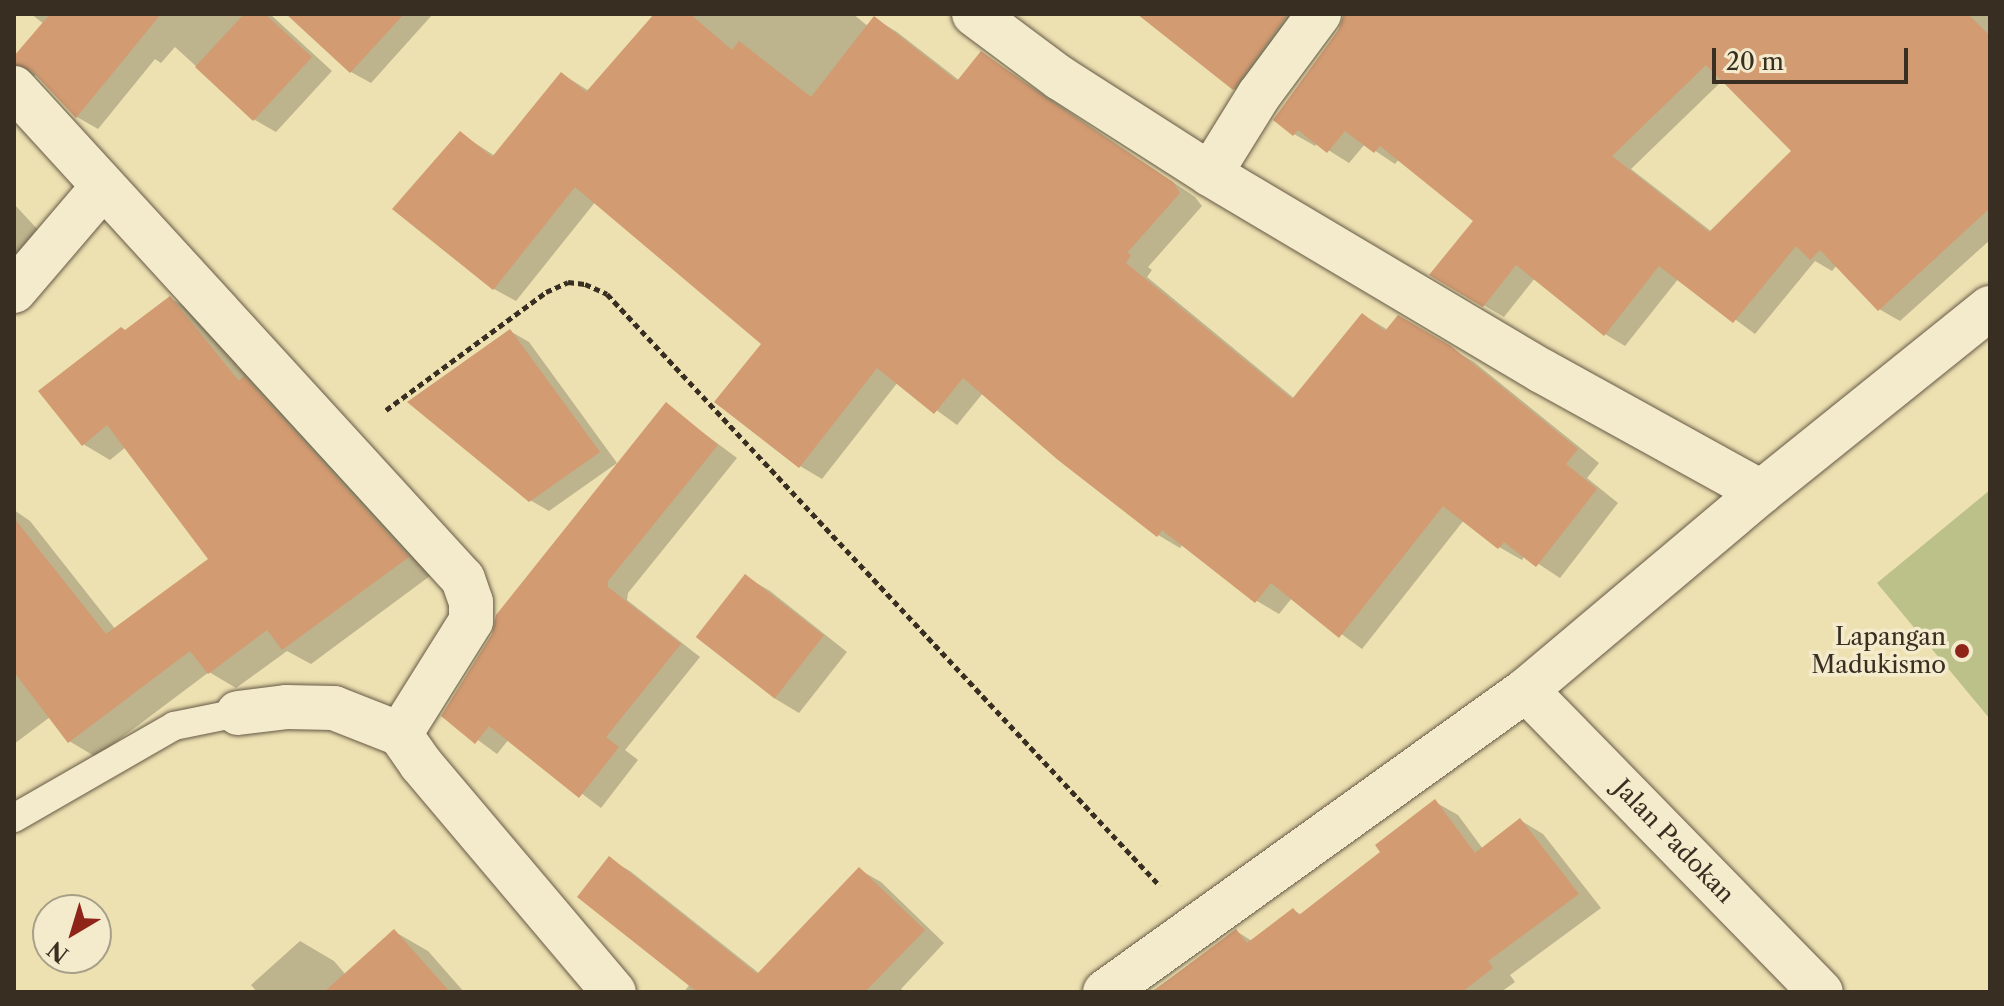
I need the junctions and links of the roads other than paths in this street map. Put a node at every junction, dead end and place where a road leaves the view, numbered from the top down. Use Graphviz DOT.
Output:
graph roads {
  1 [pos="974,14"];
  2 [pos="1319,14"];
  3 [pos="14,88"];
  4 [pos="1210,174"];
  5 [pos="102,188"];
  6 [pos="14,291"];
  7 [pos="1990,308"];
  8 [pos="1761,492"];
  9 [pos="1526,690"];
  10 [pos="238,713"];
  11 [pos="400,734"];
  12 [pos="14,818"];
  13 [pos="614,992"];
  14 [pos="1105,992"];
  15 [pos="1821,992"];
  1 -- 4 [label="street"];
  2 -- 4 [label="street"];
  3 -- 5 [label="street"];
  4 -- 8 [label="street"];
  5 -- 6 [label="street"];
  5 -- 11 [label="street"];
  7 -- 8 [label="street"];
  8 -- 9 [label="street"];
  9 -- 14 [label="street"];
  9 -- 15 [label="street, Jalan Padokan"];
  10 -- 11 [label="street"];
  10 -- 12 [label="lane"];
  11 -- 13 [label="street"];
}
